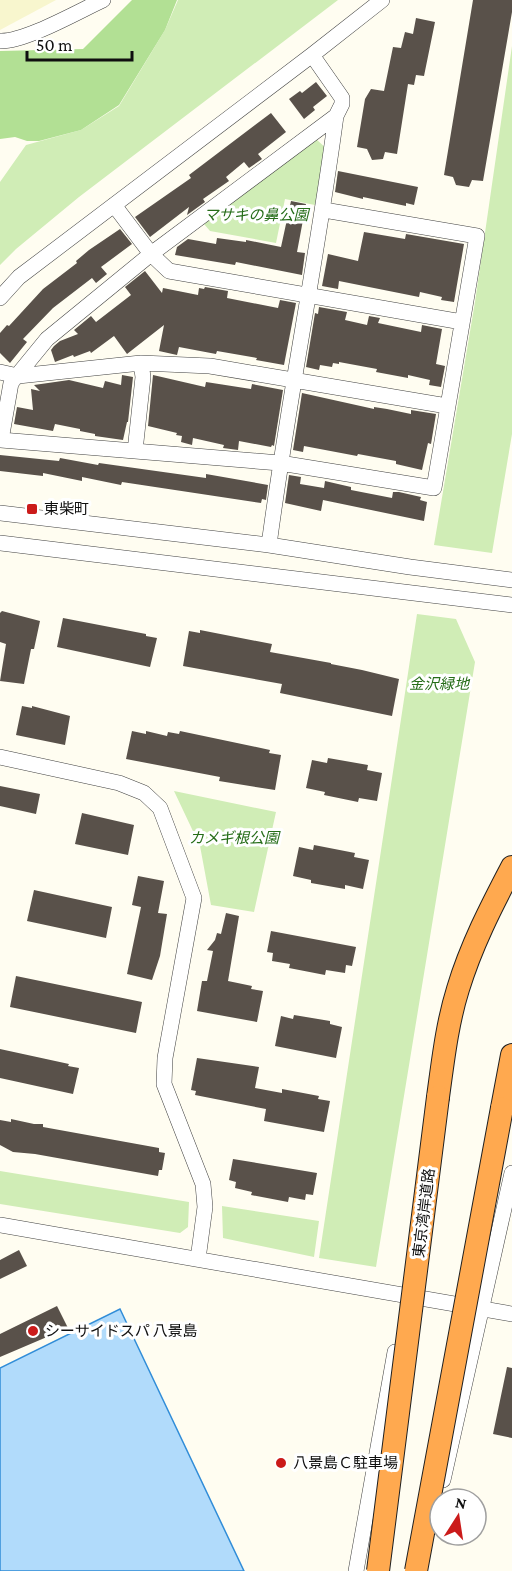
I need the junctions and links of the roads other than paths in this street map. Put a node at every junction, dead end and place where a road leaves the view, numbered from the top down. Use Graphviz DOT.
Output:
graph roads {
  1 [pos="103,0"];
  2 [pos="382,0"];
  3 [pos="0,41"];
  4 [pos="312,55"];
  5 [pos="336,116"];
  6 [pos="114,205"];
  7 [pos="324,210"];
  8 [pos="151,254"];
  9 [pos="307,295"];
  10 [pos="0,298"];
  11 [pos="462,321"];
  12 [pos="141,363"];
  13 [pos="0,372"];
  14 [pos="18,376"];
  15 [pos="294,380"];
  16 [pos="447,406"];
  17 [pos="135,451"];
  18 [pos="280,464"];
  19 [pos="0,513"];
  20 [pos="0,543"];
  21 [pos="269,545"];
  22 [pos="512,580"];
  23 [pos="512,605"];
  24 [pos="0,757"];
  25 [pos="512,867"];
  26 [pos="512,1055"];
  27 [pos="512,1173"];
  28 [pos="0,1225"];
  29 [pos="198,1259"];
  30 [pos="405,1295"];
  31 [pos="483,1309"];
  32 [pos="512,1314"];
  33 [pos="356,1571"];
  34 [pos="378,1571"];
  35 [pos="416,1571"];
  36 [pos="424,1571"];
  1 -- 3 [label="street"];
  2 -- 4 [label="street"];
  4 -- 5 [label="street"];
  4 -- 6 [label="street"];
  5 -- 7 [label="street"];
  5 -- 8 [label="street"];
  6 -- 8 [label="street"];
  6 -- 10 [label="street"];
  7 -- 9 [label="street"];
  7 -- 11 [label="street"];
  8 -- 9 [label="street"];
  8 -- 14 [label="street"];
  9 -- 11 [label="street"];
  9 -- 15 [label="street"];
  11 -- 16 [label="street"];
  12 -- 14 [label="street"];
  12 -- 15 [label="street"];
  12 -- 17 [label="street"];
  13 -- 14 [label="street"];
  14 -- 17 [label="street"];
  15 -- 16 [label="street"];
  15 -- 18 [label="street"];
  16 -- 18 [label="street"];
  17 -- 18 [label="street"];
  18 -- 21 [label="street"];
  19 -- 21 [label="street"];
  20 -- 23 [label="street"];
  21 -- 22 [label="street"];
  24 -- 29 [label="street"];
  25 -- 34 [label="highway, 東京湾岸道路, bridge"];
  26 -- 35 [label="highway, bridge"];
  27 -- 31 [label="street"];
  28 -- 29 [label="street"];
  29 -- 30 [label="street"];
  30 -- 31 [label="street"];
  30 -- 33 [label="street"];
  31 -- 32 [label="street"];
  31 -- 36 [label="street"];
}
